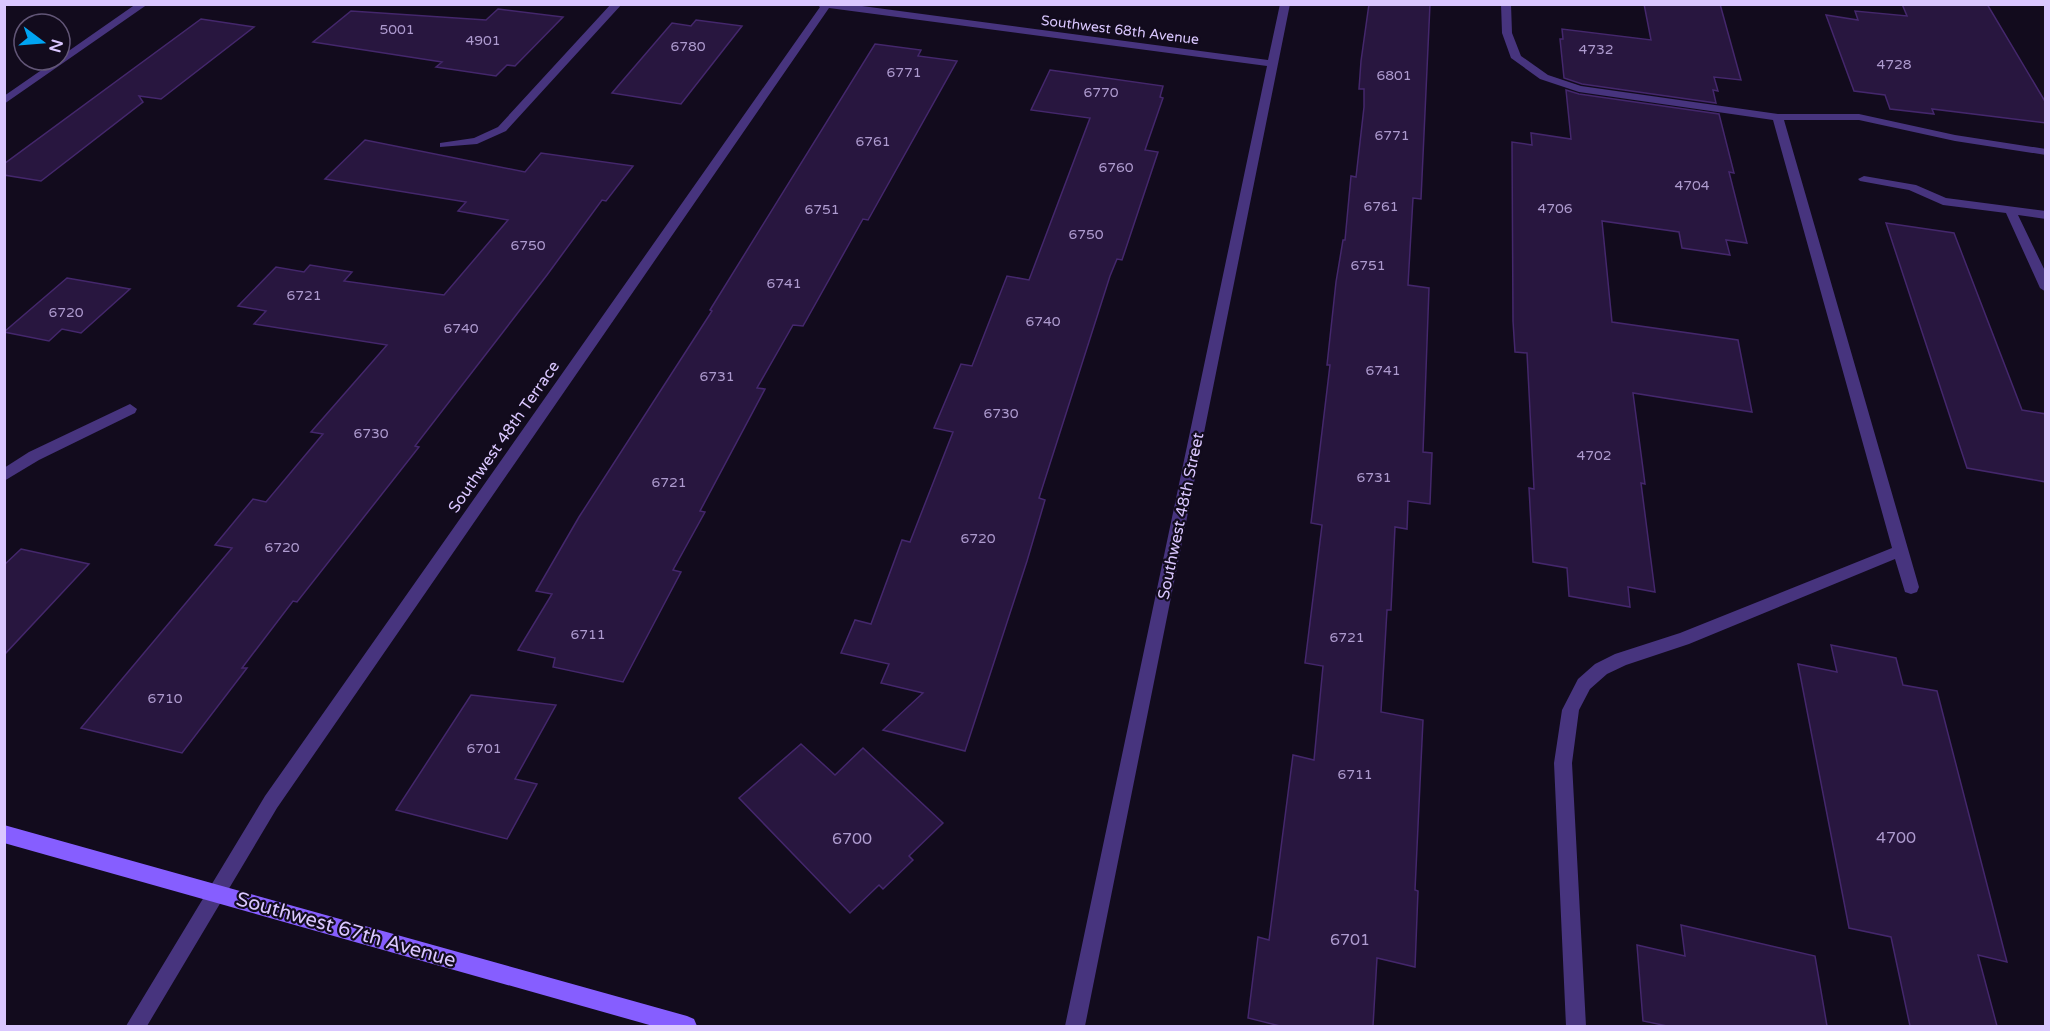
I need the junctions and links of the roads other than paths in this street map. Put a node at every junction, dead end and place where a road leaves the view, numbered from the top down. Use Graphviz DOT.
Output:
graph roads {
  1 [pos="143,4"];
  2 [pos="617,4"];
  3 [pos="821,4"];
  4 [pos="901,4"];
  5 [pos="1285,4"];
  6 [pos="1506,4"];
  7 [pos="826,5"];
  8 [pos="895,14"];
  9 [pos="1273,64"];
  10 [pos="4,101"];
  11 [pos="1778,117"];
  12 [pos="444,145"];
  13 [pos="2046,152"];
  14 [pos="1864,179"];
  15 [pos="2010,210"];
  16 [pos="2046,215"];
  17 [pos="2046,288"];
  18 [pos="130,409"];
  19 [pos="4,476"];
  20 [pos="1900,551"];
  21 [pos="1911,587"];
  22 [pos="4,834"];
  23 [pos="216,893"];
  24 [pos="136,1026"];
  25 [pos="687,1026"];
  26 [pos="1075,1026"];
  27 [pos="1576,1026"];
  1 -- 10 [label="street"];
  2 -- 12 [label="street"];
  3 -- 7 [label="street, Southwest 68th Avenue"];
  4 -- 8 [label="street"];
  5 -- 9 [label="street, Southwest 48th Street"];
  6 -- 11 [label="street"];
  7 -- 8 [label="street, Southwest 68th Avenue"];
  7 -- 23 [label="street, Southwest 48th Terrace"];
  8 -- 9 [label="street, Southwest 68th Avenue"];
  9 -- 26 [label="street, Southwest 48th Street"];
  11 -- 13 [label="street"];
  11 -- 20 [label="street"];
  14 -- 15 [label="street"];
  15 -- 16 [label="street"];
  15 -- 17 [label="street"];
  18 -- 19 [label="street"];
  20 -- 21 [label="street"];
  20 -- 27 [label="street"];
  22 -- 23 [label="main road, Southwest 67th Avenue"];
  23 -- 24 [label="street, Southwest 48th Terrace"];
  23 -- 25 [label="main road, Southwest 67th Avenue"];
}
